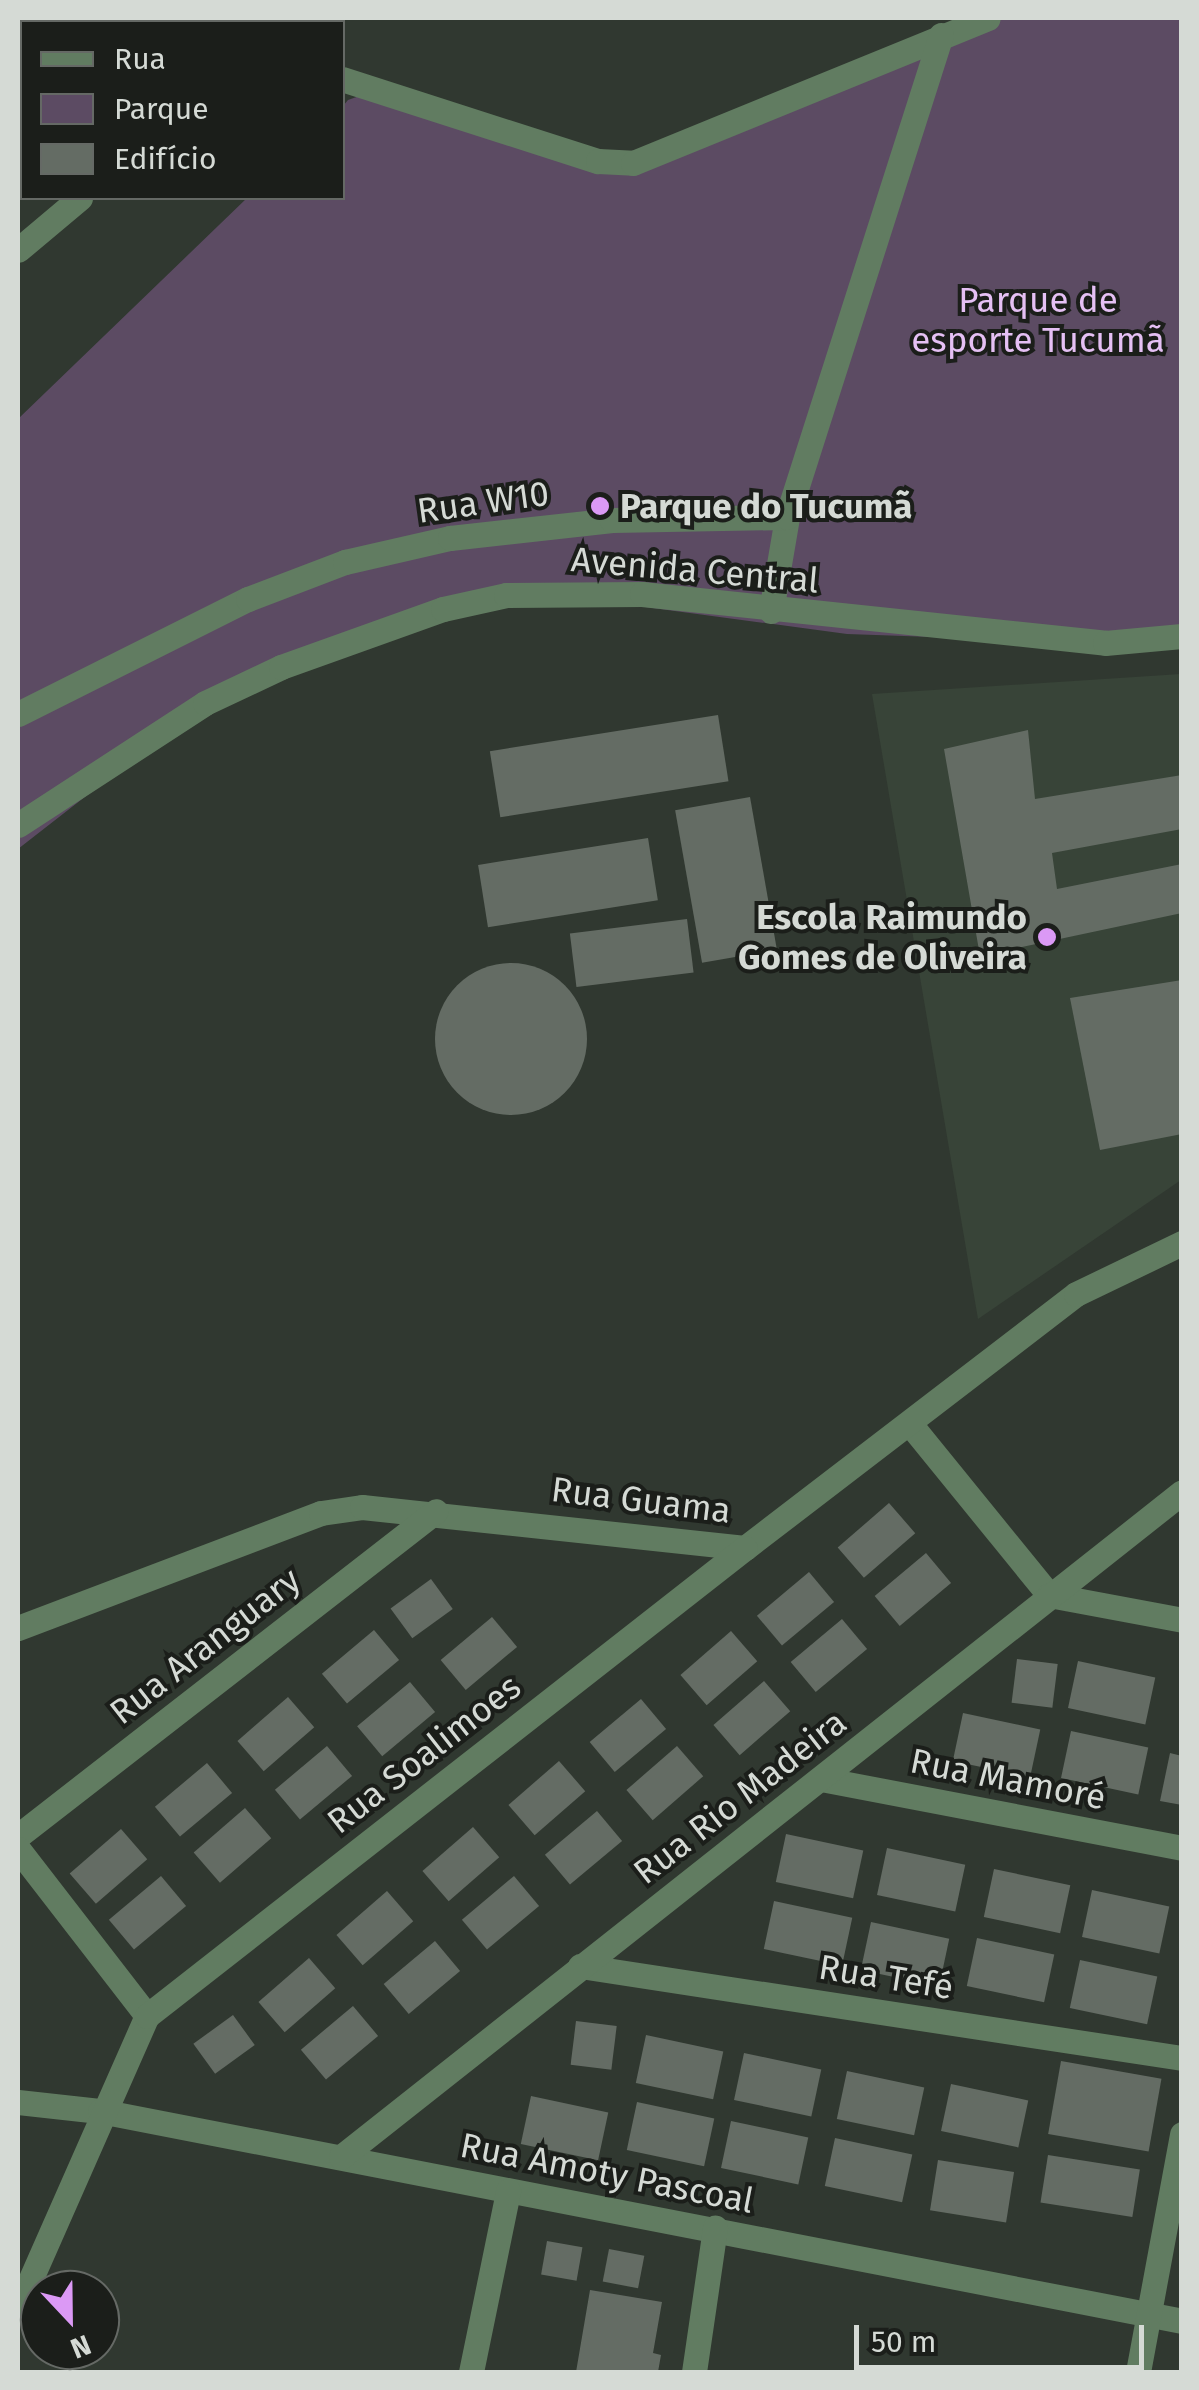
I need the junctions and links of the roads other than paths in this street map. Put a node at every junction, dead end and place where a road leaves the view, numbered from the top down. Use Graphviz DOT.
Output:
graph roads {
  1 [pos="988,18"];
  2 [pos="941,35"];
  3 [pos="345,79"];
  4 [pos="78,200"];
  5 [pos="18,250"];
  6 [pos="787,516"];
  7 [pos="771,611"];
  8 [pos="1182,636"];
  9 [pos="18,714"];
  10 [pos="18,825"];
  11 [pos="1182,1243"];
  12 [pos="910,1424"];
  13 [pos="1182,1492"];
  14 [pos="436,1511"];
  15 [pos="745,1548"];
  16 [pos="1049,1595"];
  17 [pos="1182,1620"];
  18 [pos="18,1628"];
  19 [pos="821,1778"];
  20 [pos="18,1836"];
  21 [pos="1182,1848"];
  22 [pos="18,1849"];
  23 [pos="580,1966"];
  24 [pos="147,2016"];
  25 [pos="1182,2058"];
  26 [pos="18,2102"];
  27 [pos="100,2111"];
  28 [pos="1182,2134"];
  29 [pos="341,2157"];
  30 [pos="508,2192"];
  31 [pos="714,2228"];
  32 [pos="18,2308"];
  33 [pos="1150,2315"];
  34 [pos="1182,2321"];
  35 [pos="472,2372"];
  36 [pos="694,2372"];
  37 [pos="1138,2372"];
  1 -- 2 [label="street"];
  2 -- 3 [label="street"];
  2 -- 6 [label="street"];
  4 -- 5 [label="street"];
  6 -- 7 [label="street"];
  6 -- 9 [label="street, Rua W10"];
  7 -- 8 [label="street, Avenida Central"];
  7 -- 10 [label="street, Avenida Central"];
  11 -- 12 [label="street, Rua Guama"];
  12 -- 15 [label="street, Rua Guama"];
  12 -- 16 [label="street"];
  13 -- 16 [label="street, Rua Rio Madeira"];
  14 -- 15 [label="street, Rua Guama"];
  14 -- 18 [label="street, Rua Guama"];
  14 -- 20 [label="street, Rua Aranguary"];
  15 -- 24 [label="street, Rua Soalimoes"];
  16 -- 17 [label="street"];
  16 -- 19 [label="street, Rua Rio Madeira"];
  19 -- 21 [label="street, Rua Mamoré"];
  19 -- 23 [label="street, Rua Rio Madeira"];
  22 -- 24 [label="street"];
  23 -- 25 [label="street, Rua Tefé"];
  23 -- 29 [label="street, Rua Rio Madeira"];
  24 -- 27 [label="street"];
  26 -- 27 [label="street, Rua Amoty Pascoal"];
  27 -- 29 [label="street, Rua Amoty Pascoal"];
  27 -- 32 [label="street"];
  28 -- 33 [label="street"];
  29 -- 30 [label="street, Rua Amoty Pascoal"];
  30 -- 31 [label="street, Rua Amoty Pascoal"];
  30 -- 35 [label="street"];
  31 -- 33 [label="street, Rua Amoty Pascoal"];
  31 -- 36 [label="street"];
  33 -- 34 [label="street, Rua Amoty Pascoal"];
  33 -- 37 [label="street"];
}
